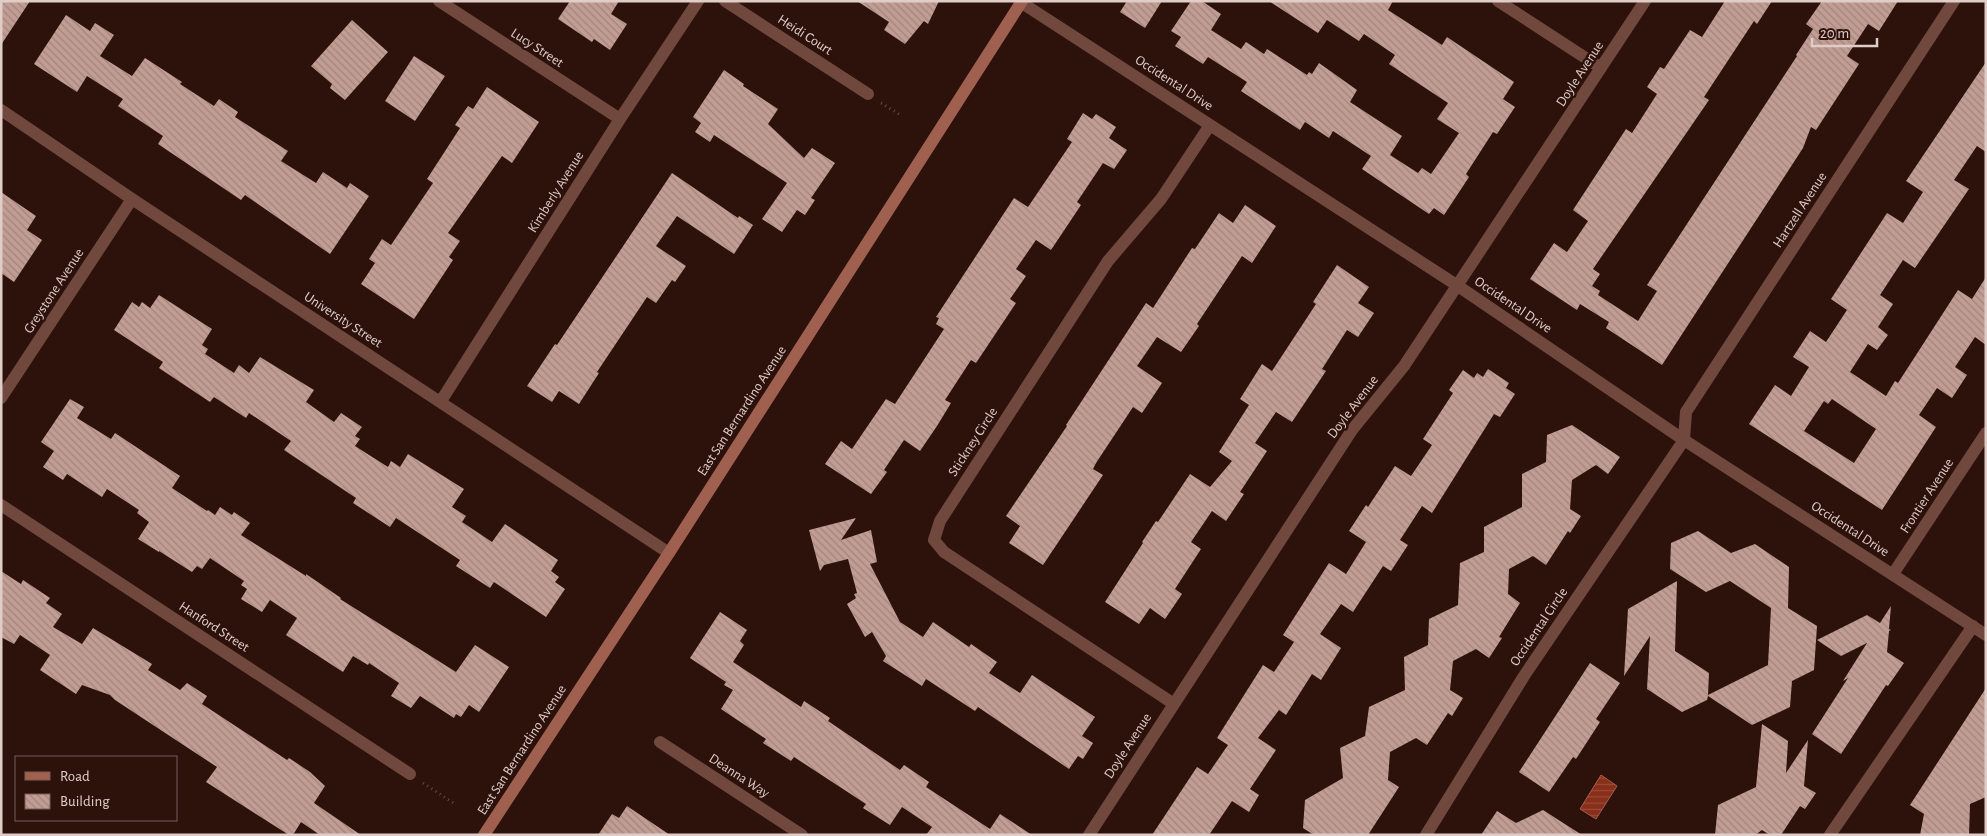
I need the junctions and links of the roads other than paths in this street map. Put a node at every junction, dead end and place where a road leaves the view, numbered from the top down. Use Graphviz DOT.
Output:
graph roads {
  1 [pos="439,1"];
  2 [pos="698,1"];
  3 [pos="724,1"];
  4 [pos="1498,1"];
  5 [pos="1645,1"];
  6 [pos="1954,1"];
  7 [pos="1022,2"];
  8 [pos="1601,68"];
  9 [pos="868,94"];
  10 [pos="1,110"];
  11 [pos="620,119"];
  12 [pos="1210,125"];
  13 [pos="132,199"];
  14 [pos="1458,286"];
  15 [pos="1,398"];
  16 [pos="440,401"];
  17 [pos="1986,433"];
  18 [pos="1684,440"];
  19 [pos="1,505"];
  20 [pos="669,553"];
  21 [pos="1893,574"];
  22 [pos="1973,626"];
  23 [pos="1986,634"];
  24 [pos="1174,704"];
  25 [pos="660,742"];
  26 [pos="410,774"];
  27 [pos="484,835"];
  28 [pos="802,835"];
  29 [pos="1088,835"];
  30 [pos="1426,835"];
  31 [pos="1830,835"];
  1 -- 11 [label="street, Lucy Street"];
  2 -- 11 [label="street, Kimberly Avenue"];
  3 -- 9 [label="street, Heidi Court"];
  4 -- 8 [label="street"];
  5 -- 8 [label="street, Doyle Avenue"];
  6 -- 18 [label="street, Hartzell Avenue"];
  7 -- 12 [label="street, Occidental Drive"];
  7 -- 20 [label="street, East San Bernardino Avenue"];
  8 -- 14 [label="street, Doyle Avenue"];
  10 -- 13 [label="street, University Street"];
  11 -- 16 [label="street, Kimberly Avenue"];
  12 -- 14 [label="street, Occidental Drive"];
  12 -- 24 [label="street, Stickney Circle"];
  13 -- 15 [label="street, Greystone Avenue"];
  13 -- 16 [label="street, University Street"];
  14 -- 18 [label="street, Occidental Drive"];
  14 -- 24 [label="street, Doyle Avenue"];
  16 -- 20 [label="street, University Street"];
  17 -- 21 [label="street, Frontier Avenue"];
  18 -- 21 [label="street, Occidental Drive"];
  18 -- 30 [label="street, Occidental Circle"];
  19 -- 26 [label="street, Hanford Street"];
  20 -- 27 [label="street, East San Bernardino Avenue"];
  21 -- 22 [label="street, Occidental Drive"];
  22 -- 23 [label="street, Occidental Drive"];
  22 -- 31 [label="street"];
  24 -- 29 [label="street, Doyle Avenue"];
  25 -- 28 [label="street, Deanna Way"];
}
